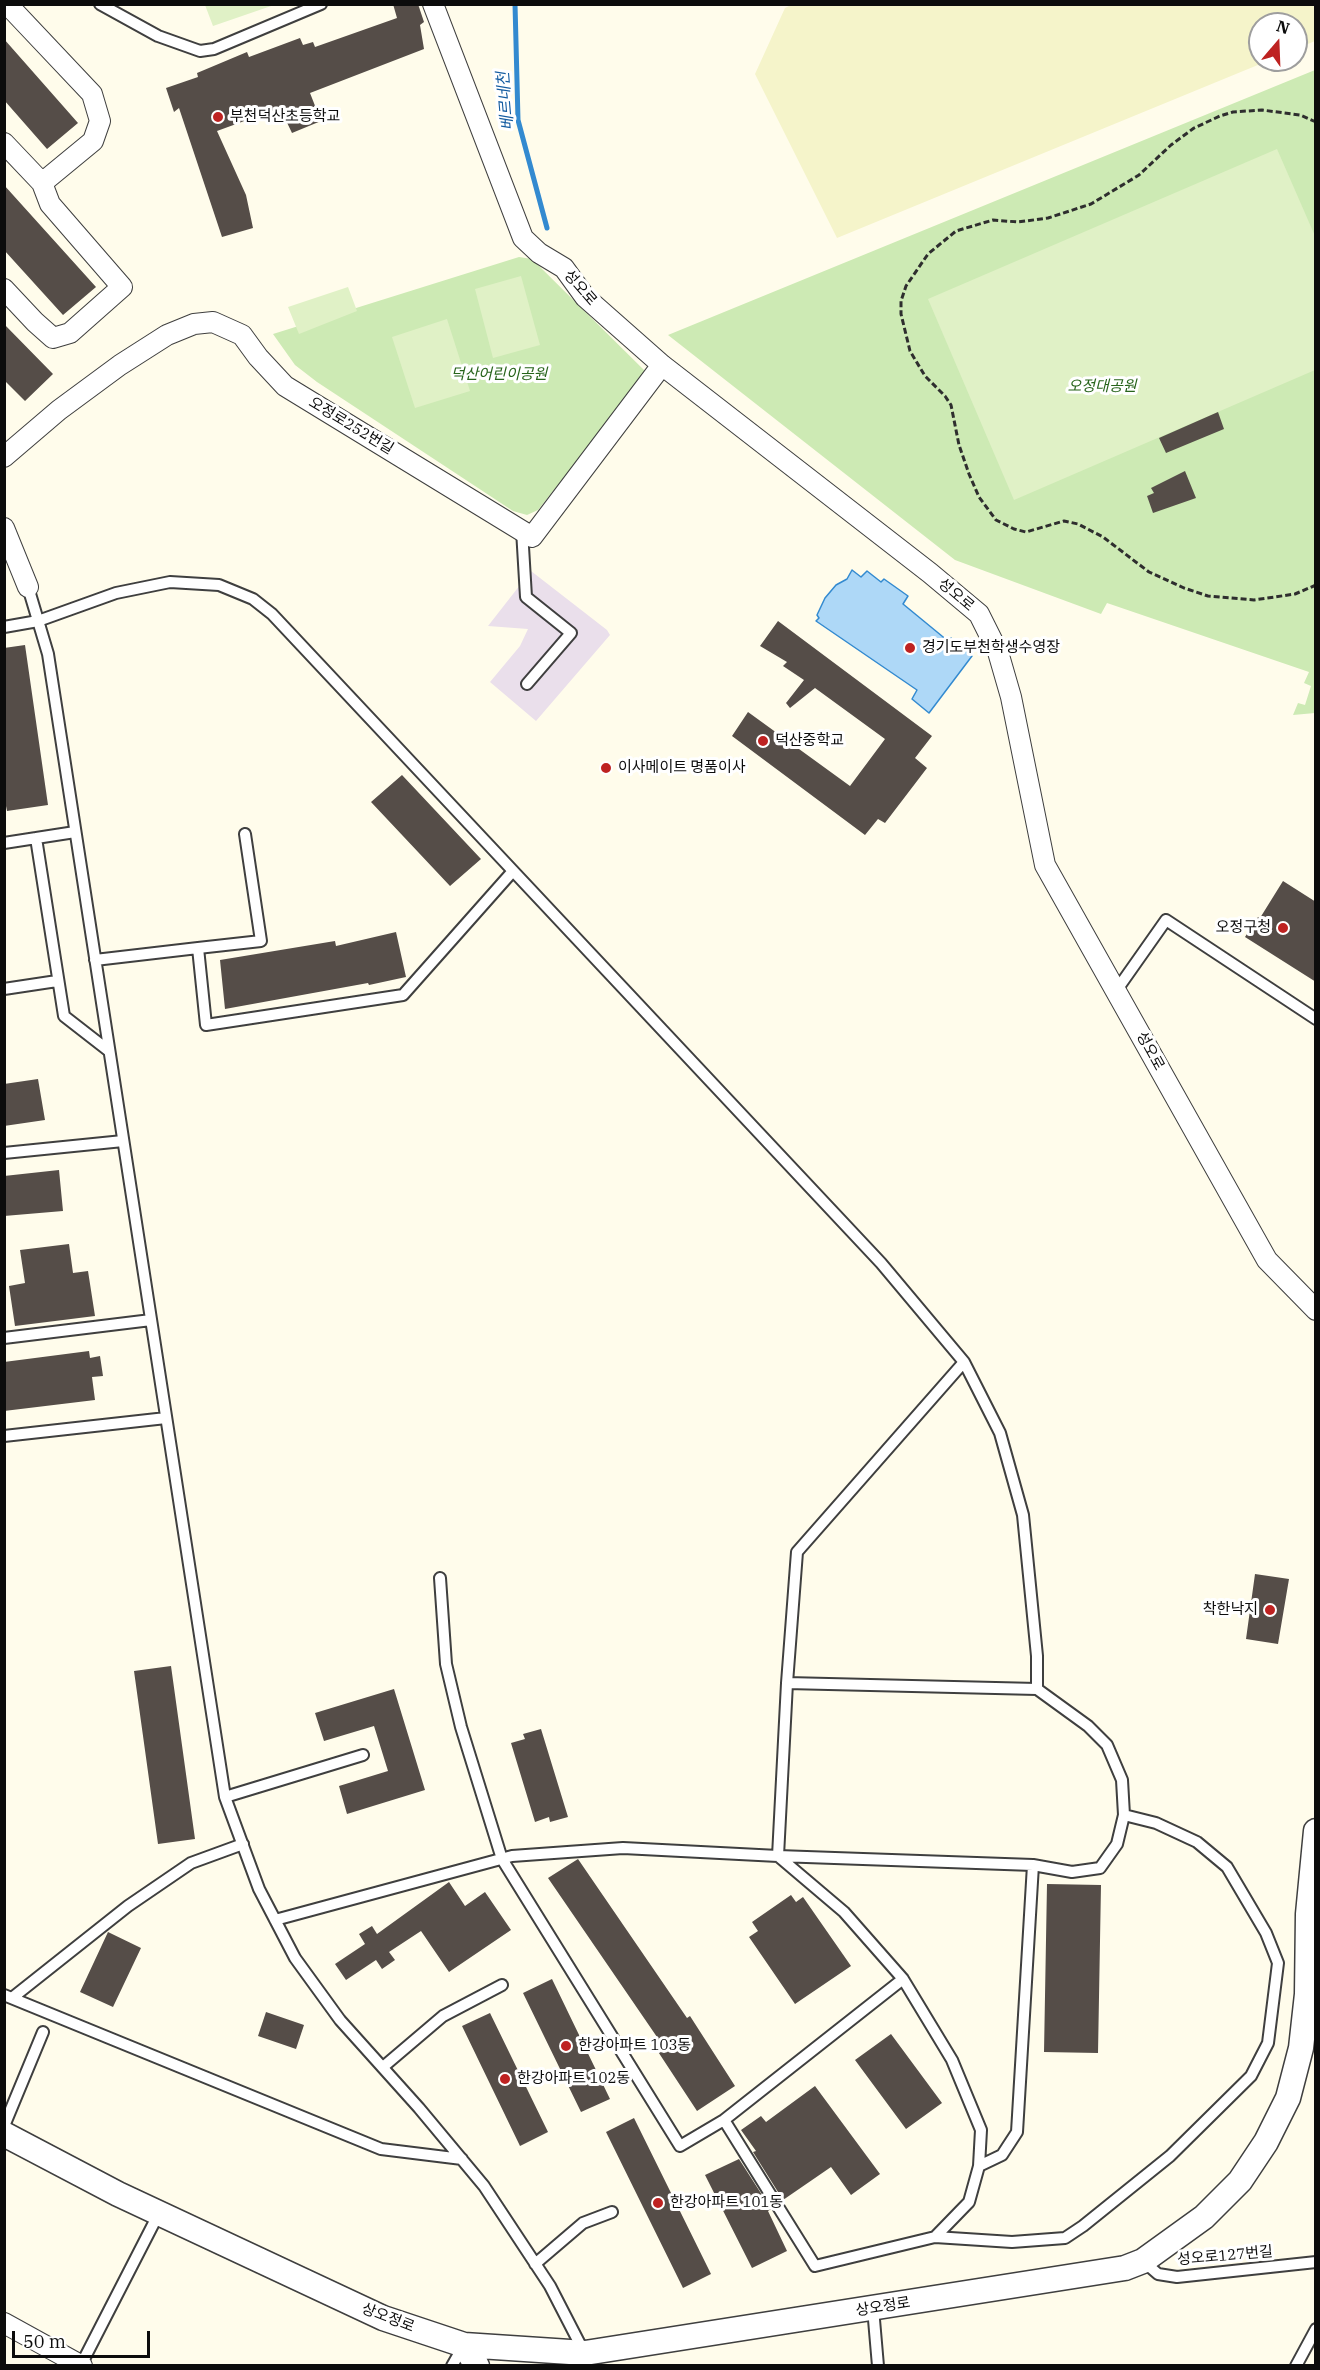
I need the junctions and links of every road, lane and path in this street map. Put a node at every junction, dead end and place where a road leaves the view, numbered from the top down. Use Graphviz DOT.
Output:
graph roads {
  1 [pos="7,4"];
  2 [pos="100,4"];
  3 [pos="321,4"];
  4 [pos="434,4"];
  5 [pos="1316,122"];
  6 [pos="4,143"];
  7 [pos="42,183"];
  8 [pos="4,289"];
  9 [pos="663,365"];
  10 [pos="4,457"];
  11 [pos="4,528"];
  12 [pos="522,530"];
  13 [pos="1316,585"];
  14 [pos="28,587"];
  15 [pos="38,621"];
  16 [pos="4,627"];
  17 [pos="527,684"];
  18 [pos="75,832"];
  19 [pos="245,834"];
  20 [pos="36,838"];
  21 [pos="4,843"];
  22 [pos="513,871"];
  23 [pos="198,948"];
  24 [pos="95,960"];
  25 [pos="57,981"];
  26 [pos="4,989"];
  27 [pos="1116,991"];
  28 [pos="1316,1019"];
  29 [pos="109,1051"];
  30 [pos="123,1141"];
  31 [pos="4,1153"];
  32 [pos="1316,1310"];
  33 [pos="151,1320"];
  34 [pos="4,1338"];
  35 [pos="964,1362"];
  36 [pos="166,1418"];
  37 [pos="4,1436"];
  38 [pos="440,1578"];
  39 [pos="787,1683"];
  40 [pos="1037,1689"];
  41 [pos="363,1755"];
  42 [pos="225,1797"];
  43 [pos="1124,1815"];
  44 [pos="1316,1831"];
  45 [pos="243,1844"];
  46 [pos="778,1856"];
  47 [pos="502,1859"];
  48 [pos="1033,1865"];
  49 [pos="275,1920"];
  50 [pos="903,1979"];
  51 [pos="502,1984"];
  52 [pos="8,1996"];
  53 [pos="43,2032"];
  54 [pos="382,2067"];
  55 [pos="724,2120"];
  56 [pos="4,2126"];
  57 [pos="4,2134"];
  58 [pos="462,2160"];
  59 [pos="979,2166"];
  60 [pos="612,2212"];
  61 [pos="159,2213"];
  62 [pos="935,2236"];
  63 [pos="1143,2261"];
  64 [pos="1316,2262"];
  65 [pos="535,2264"];
  66 [pos="873,2308"];
  67 [pos="4,2323"];
  68 [pos="1316,2329"];
  69 [pos="464,2344"];
  70 [pos="587,2360"];
  71 [pos="81,2365"];
  72 [pos="452,2366"];
  73 [pos="477,2366"];
  74 [pos="878,2366"];
  75 [pos="1296,2366"];
  1 -- 7 [label="street"];
  2 -- 3 [label="lane"];
  4 -- 9 [label="street, 성오로"];
  5 -- 13 [label="path"];
  6 -- 7 [label="street"];
  7 -- 8 [label="street"];
  9 -- 12 [label="street"];
  9 -- 27 [label="street, 성오로"];
  10 -- 12 [label="street, 오정로252번길"];
  11 -- 14 [label="street"];
  12 -- 17 [label="lane"];
  14 -- 15 [label="lane"];
  15 -- 16 [label="lane"];
  15 -- 18 [label="lane"];
  15 -- 22 [label="lane"];
  18 -- 20 [label="lane"];
  18 -- 24 [label="lane"];
  19 -- 23 [label="lane"];
  20 -- 21 [label="lane"];
  20 -- 25 [label="lane"];
  22 -- 23 [label="lane"];
  22 -- 35 [label="lane"];
  23 -- 24 [label="lane"];
  24 -- 29 [label="lane"];
  25 -- 26 [label="lane"];
  25 -- 29 [label="lane"];
  27 -- 28 [label="lane"];
  27 -- 32 [label="street, 성오로"];
  29 -- 30 [label="lane"];
  30 -- 31 [label="lane"];
  30 -- 33 [label="lane"];
  33 -- 34 [label="lane"];
  33 -- 36 [label="lane"];
  35 -- 39 [label="lane"];
  35 -- 40 [label="lane"];
  36 -- 37 [label="lane"];
  36 -- 42 [label="lane"];
  38 -- 47 [label="lane"];
  39 -- 40 [label="lane"];
  39 -- 46 [label="lane"];
  40 -- 43 [label="lane"];
  41 -- 42 [label="lane"];
  42 -- 45 [label="lane"];
  43 -- 48 [label="lane"];
  43 -- 62 [label="lane"];
  44 -- 63 [label="street, 상오정로"];
  45 -- 49 [label="lane"];
  45 -- 52 [label="lane"];
  46 -- 47 [label="lane"];
  46 -- 48 [label="lane"];
  46 -- 50 [label="lane"];
  47 -- 49 [label="lane"];
  47 -- 55 [label="lane"];
  48 -- 59 [label="lane"];
  49 -- 54 [label="lane"];
  50 -- 55 [label="lane"];
  50 -- 59 [label="lane"];
  51 -- 54 [label="lane"];
  52 -- 58 [label="lane"];
  53 -- 56 [label="lane"];
  54 -- 58 [label="lane"];
  55 -- 62 [label="lane"];
  57 -- 61 [label="street, 상오정로"];
  58 -- 65 [label="lane"];
  59 -- 62 [label="lane"];
  60 -- 65 [label="lane"];
  61 -- 69 [label="street, 상오정로"];
  61 -- 71 [label="lane"];
  63 -- 64 [label="lane, 성오로127번길"];
  63 -- 66 [label="street, 상오정로"];
  65 -- 70 [label="lane"];
  66 -- 70 [label="street, 상오정로"];
  66 -- 74 [label="lane"];
  67 -- 71 [label="street"];
  68 -- 75 [label="lane"];
  69 -- 70 [label="street, 상오정로"];
  69 -- 72 [label="lane"];
  69 -- 73 [label="street"];
}
